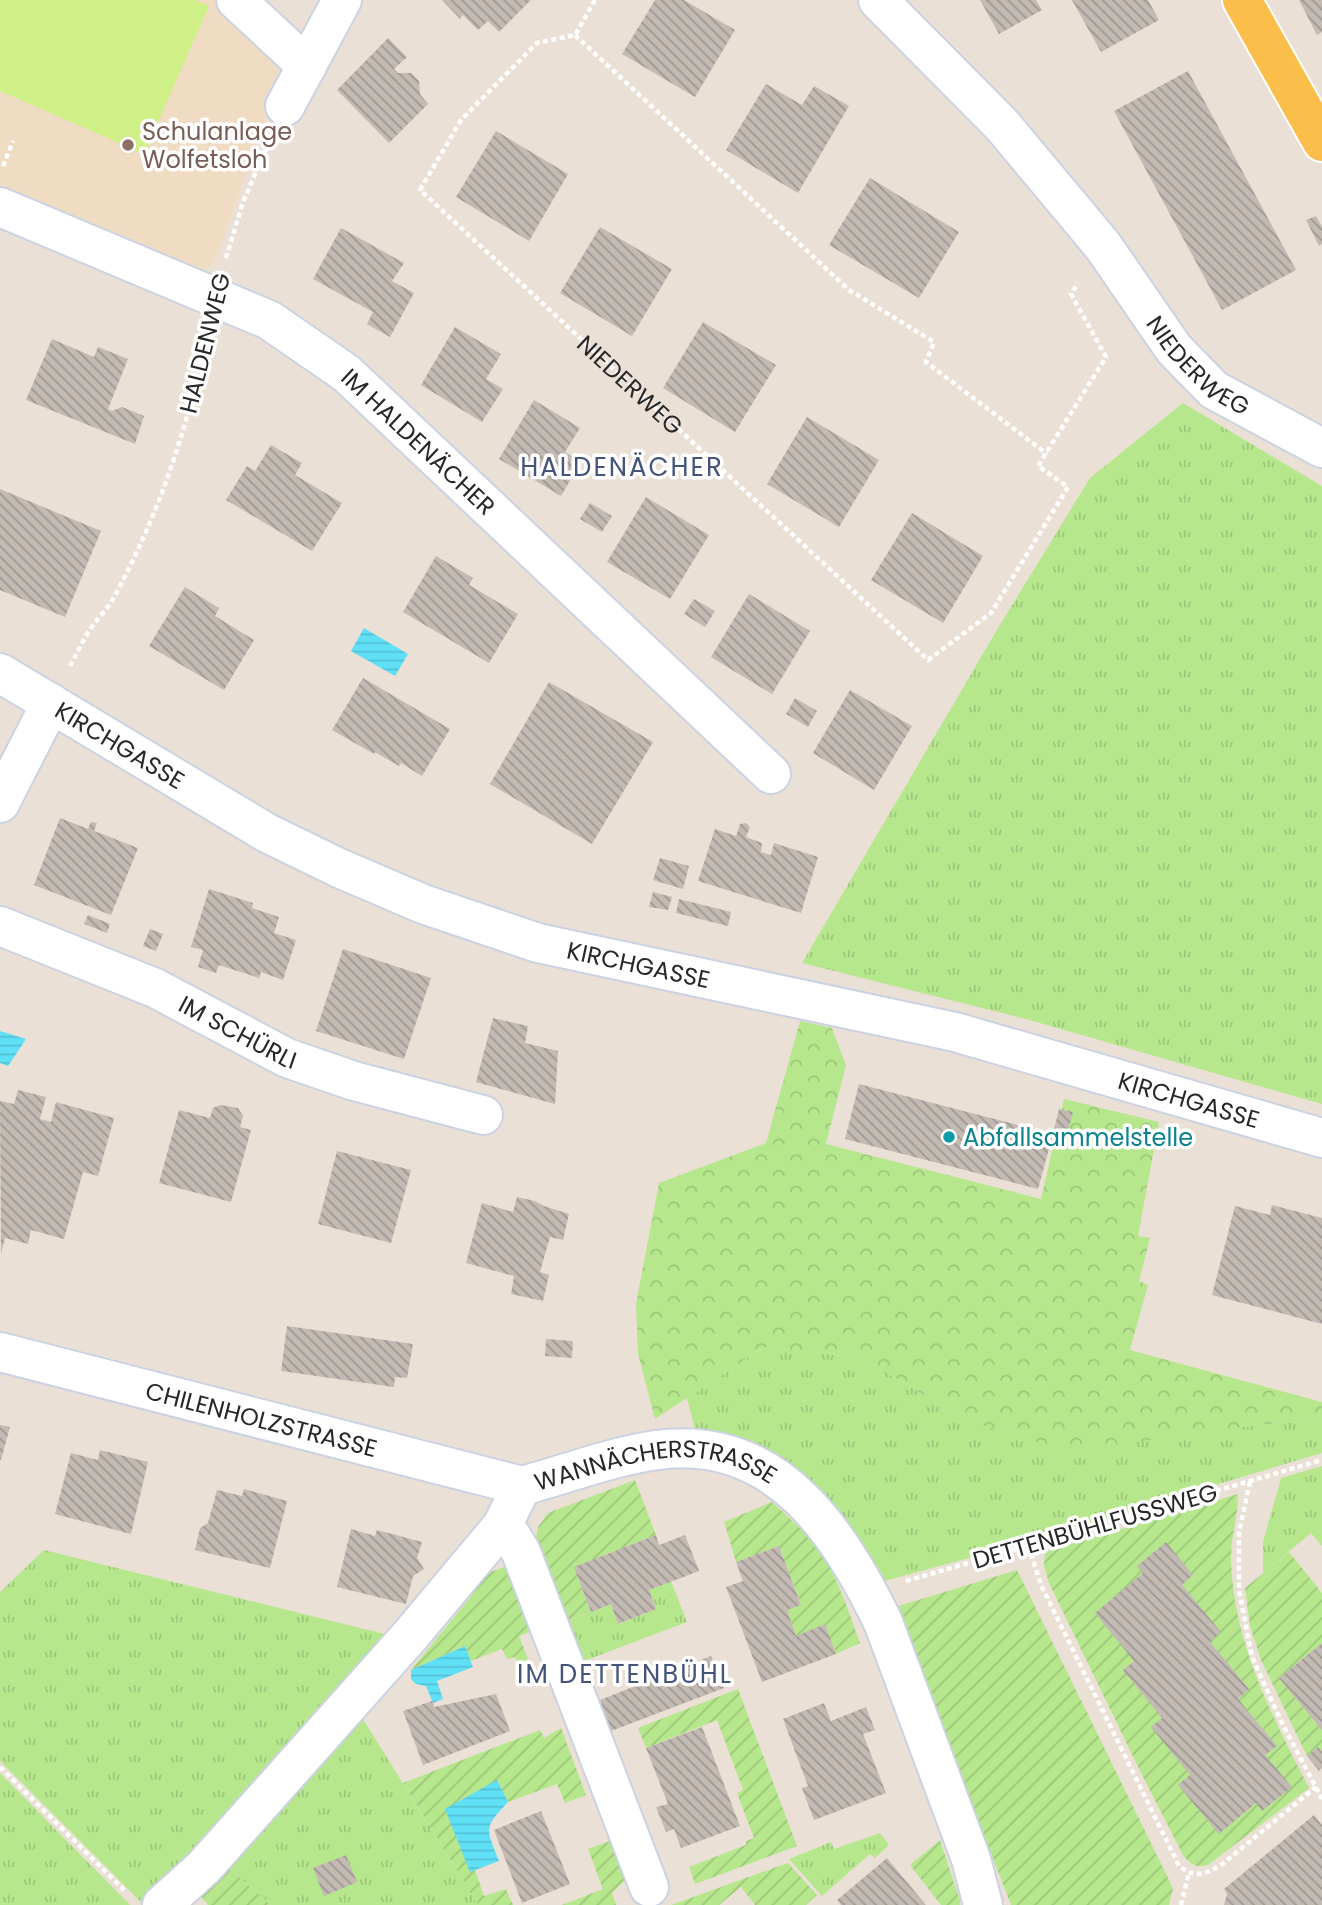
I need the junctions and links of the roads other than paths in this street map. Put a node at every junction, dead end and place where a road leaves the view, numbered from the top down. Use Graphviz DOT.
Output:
graph roads {
  1 [pos="236,0"];
  2 [pos="342,0"];
  3 [pos="878,0"];
  4 [pos="1242,0"];
  5 [pos="307,66"];
  6 [pos="285,106"];
  7 [pos="1322,142"];
  8 [pos="0,207"];
  9 [pos="1322,448"];
  10 [pos="0,673"];
  11 [pos="59,687"];
  12 [pos="771,775"];
  13 [pos="0,803"];
  14 [pos="0,926"];
  15 [pos="483,1115"];
  16 [pos="1322,1138"];
  17 [pos="0,1352"];
  18 [pos="522,1486"];
  19 [pos="502,1526"];
  20 [pos="649,1887"];
  21 [pos="146,1901"];
  22 [pos="983,1905"];
  1 -- 5 [label="street"];
  2 -- 5 [label="street"];
  3 -- 9 [label="street, NIEDERWEG"];
  4 -- 7 [label="main road"];
  5 -- 6 [label="street"];
  8 -- 12 [label="street, IM HALDENÄCHER"];
  10 -- 11 [label="street, KIRCHGASSE"];
  11 -- 13 [label="street"];
  11 -- 16 [label="street, KIRCHGASSE"];
  14 -- 15 [label="street, IM SCHÜRLI"];
  17 -- 18 [label="street, CHILENHOLZSTRASSE"];
  18 -- 19 [label="street, WANNÄCHERSTRASSE"];
  18 -- 22 [label="street, WANNÄCHERSTRASSE"];
  19 -- 20 [label="street"];
  19 -- 21 [label="street, WANNÄCHERSTRASSE"];
}
